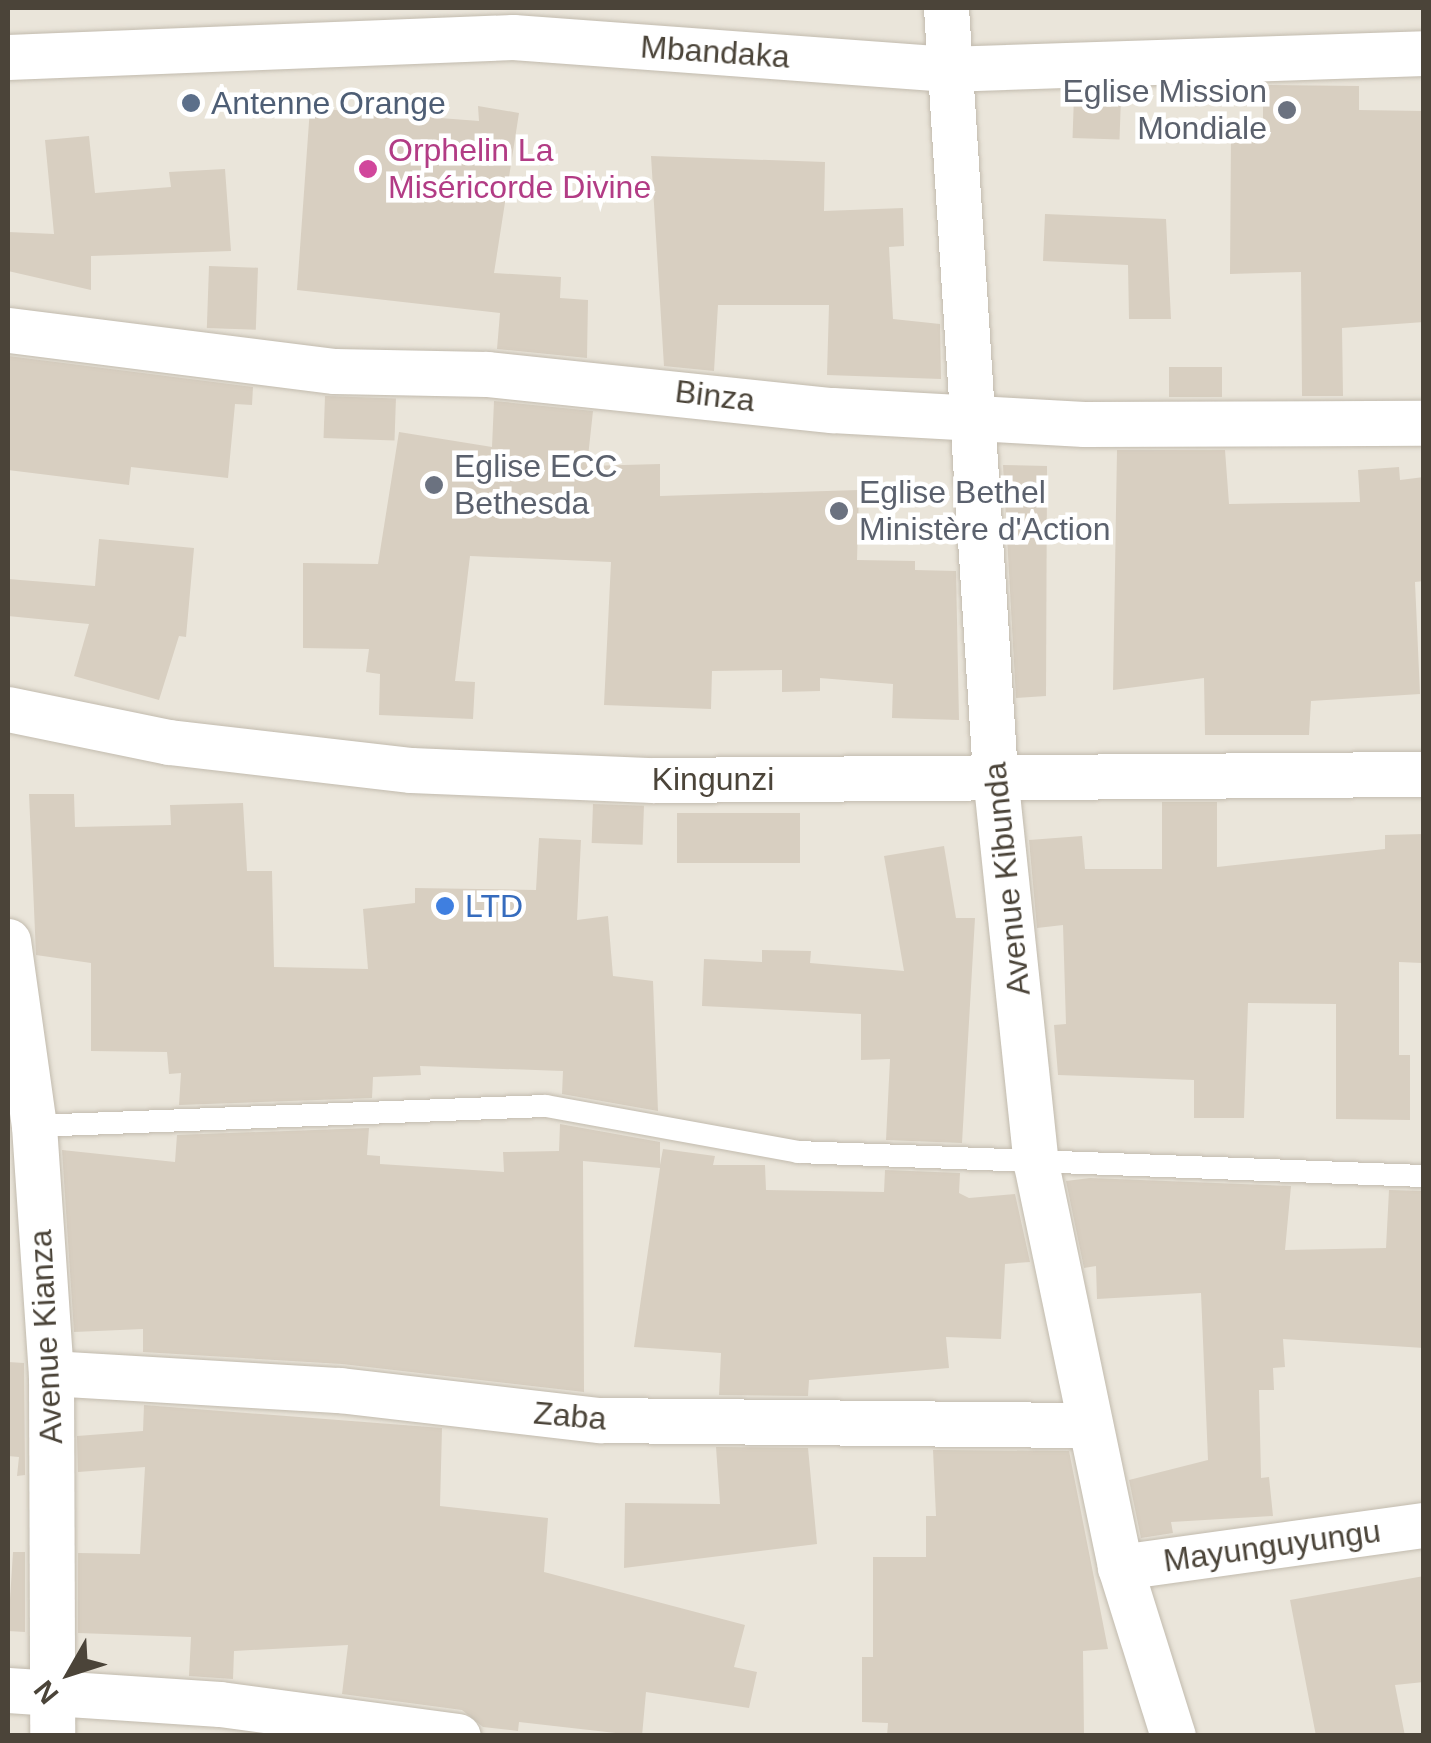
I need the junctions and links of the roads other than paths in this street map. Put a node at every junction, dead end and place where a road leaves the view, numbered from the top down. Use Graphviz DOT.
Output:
graph roads {
  1 [pos="946,8"];
  2 [pos="1424,53"];
  3 [pos="8,58"];
  4 [pos="945,69"];
  5 [pos="9,330"];
  6 [pos="977,419"];
  7 [pos="1424,423"];
  8 [pos="8,709"];
  9 [pos="1424,774"];
  10 [pos="995,775"];
  11 [pos="8,941"];
  12 [pos="34,1126"];
  13 [pos="1036,1164"];
  14 [pos="1424,1176"];
  15 [pos="51,1372"];
  16 [pos="1090,1425"];
  17 [pos="1424,1525"];
  18 [pos="1120,1568"];
  19 [pos="37,1706"];
  20 [pos="458,1736"];
  21 [pos="1174,1736"];
  1 -- 4 [label="street, Avenue Kibunda"];
  2 -- 4 [label="street, Mbandaka"];
  3 -- 4 [label="street, Mbandaka"];
  4 -- 6 [label="street, Avenue Kibunda"];
  5 -- 6 [label="street, Binza"];
  6 -- 7 [label="street, Binza"];
  6 -- 10 [label="street, Avenue Kibunda"];
  8 -- 10 [label="street, Kingunzi"];
  9 -- 10 [label="street, Kingunzi"];
  10 -- 13 [label="street, Avenue Kibunda"];
  11 -- 12 [label="street, Avenue Kianza"];
  12 -- 13 [label="lane"];
  12 -- 15 [label="street, Avenue Kianza"];
  13 -- 14 [label="lane"];
  13 -- 16 [label="street, Avenue Kibunda"];
  15 -- 16 [label="street, Zaba"];
  15 -- 19 [label="street, Avenue Kianza"];
  16 -- 18 [label="street, Avenue Kibunda"];
  17 -- 18 [label="street, Mayunguyungu"];
  18 -- 21 [label="street, Avenue Kibunda"];
  19 -- 20 [label="street"];
}
